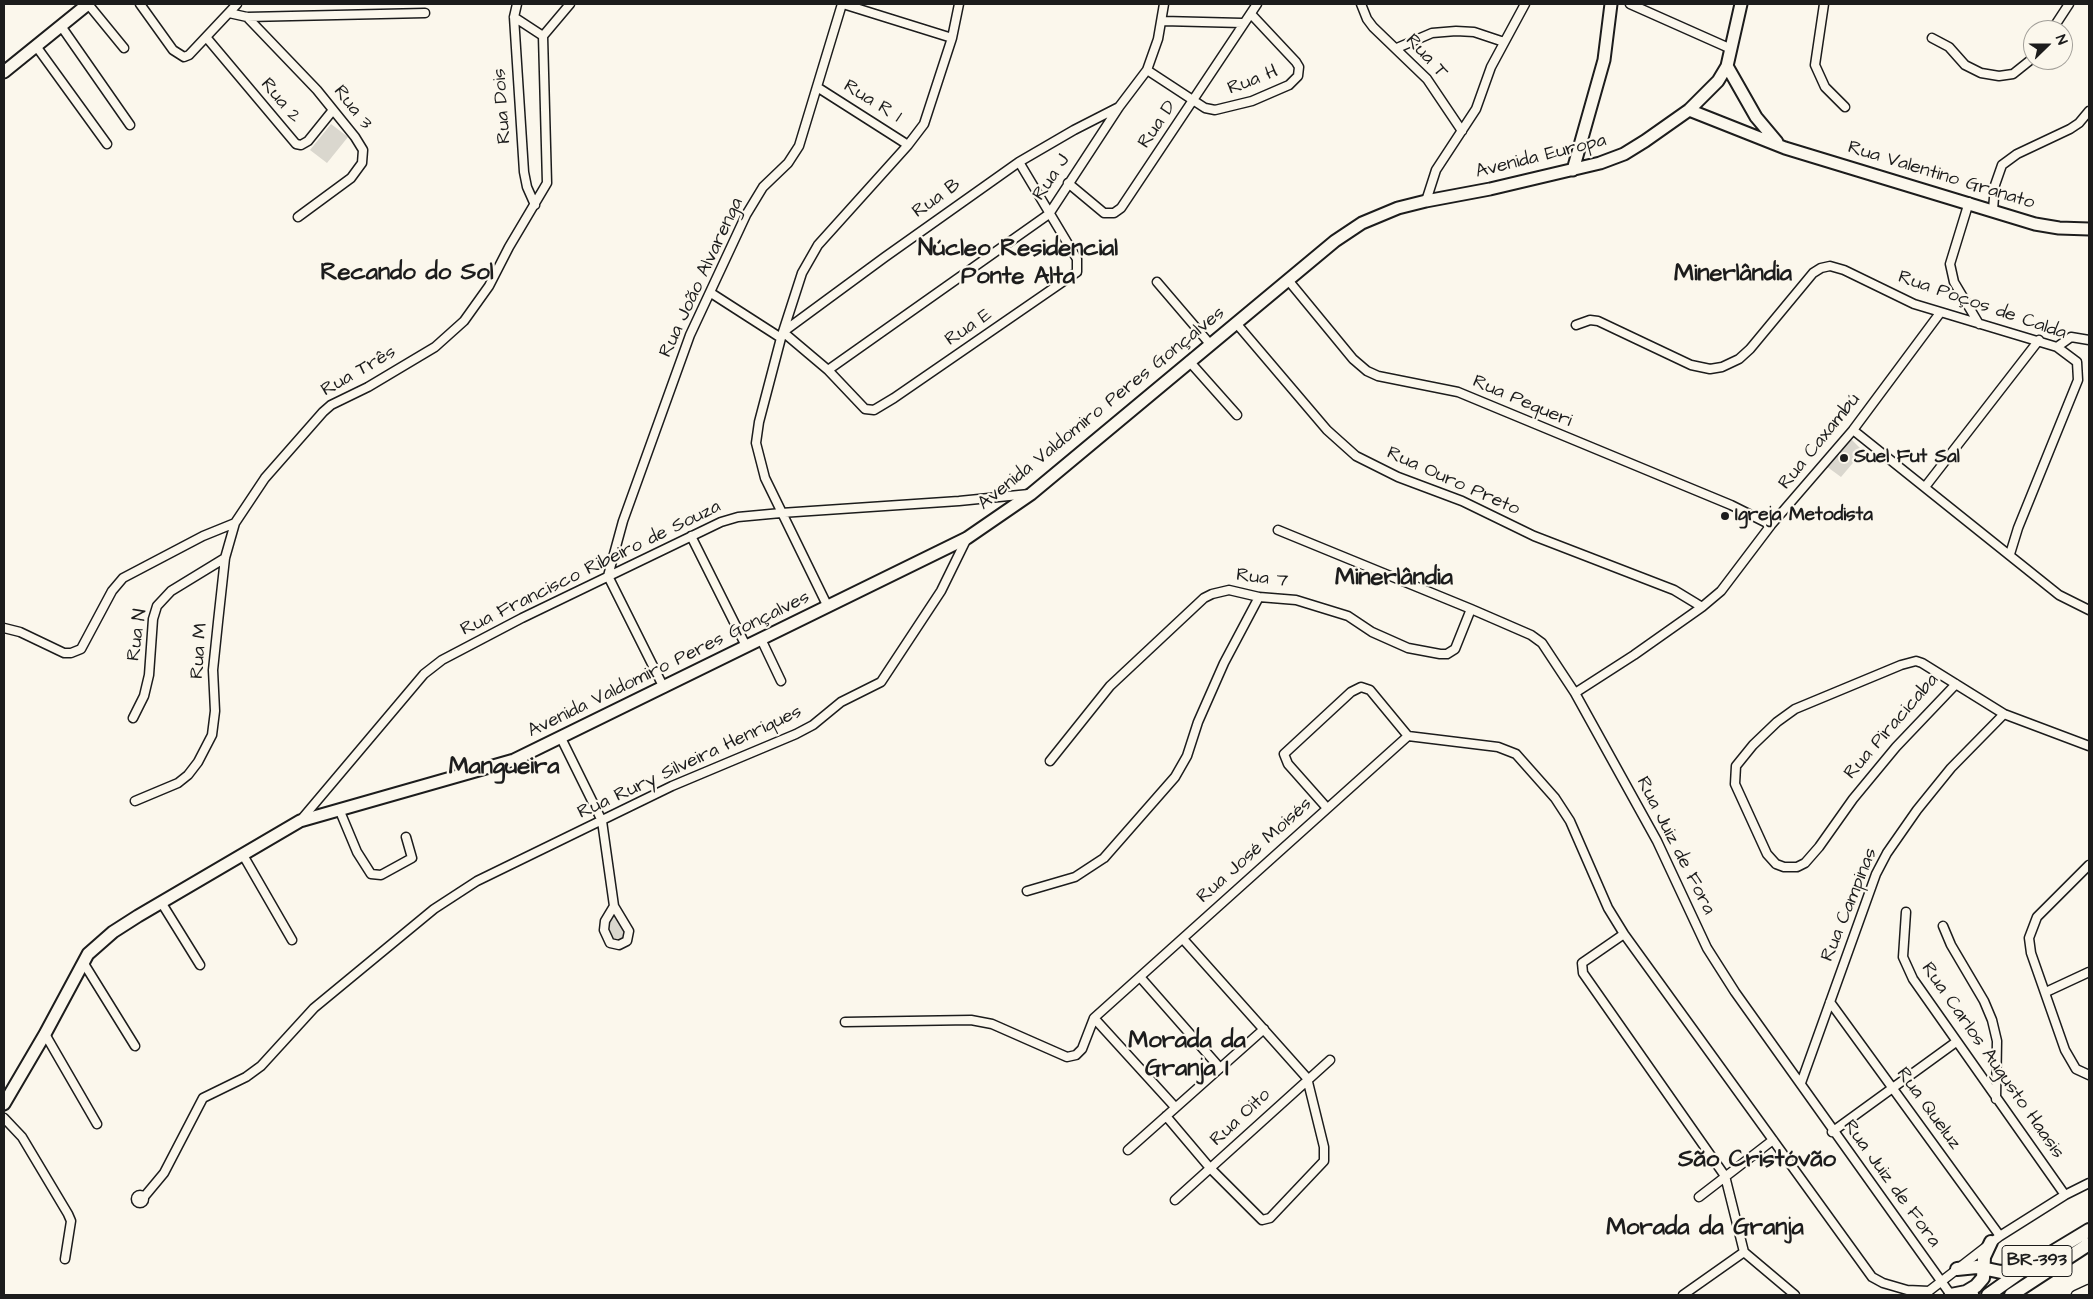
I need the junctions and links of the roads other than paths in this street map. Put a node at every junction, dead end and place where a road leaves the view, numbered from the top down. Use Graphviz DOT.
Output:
graph roads {
  1 [pos="140,4"];
  2 [pos="237,4"];
  3 [pos="517,4"];
  4 [pos="570,4"];
  5 [pos="842,4"];
  6 [pos="959,4"];
  7 [pos="1164,4"];
  8 [pos="1257,4"];
  9 [pos="1525,4"];
  10 [pos="1611,4"];
  11 [pos="1630,4"];
  12 [pos="1741,4"];
  13 [pos="1824,4"];
  14 [pos="2069,4"];
  15 [pos="85,5"];
  16 [pos="1362,5"];
  17 [pos="229,13"];
  18 [pos="424,13"];
  19 [pos="1251,14"];
  20 [pos="247,17"];
  21 [pos="514,17"];
  22 [pos="2059,20"];
  23 [pos="1163,21"];
  24 [pos="1242,23"];
  25 [pos="61,26"];
  26 [pos="543,36"];
  27 [pos="206,37"];
  28 [pos="952,38"];
  29 [pos="1932,38"];
  30 [pos="1504,42"];
  31 [pos="36,46"];
  32 [pos="124,48"];
  33 [pos="1397,48"];
  34 [pos="1730,48"];
  35 [pos="1726,66"];
  36 [pos="2023,67"];
  37 [pos="1147,70"];
  38 [pos="4,72"];
  39 [pos="817,87"];
  40 [pos="1194,100"];
  41 [pos="1119,107"];
  42 [pos="1845,108"];
  43 [pos="333,110"];
  44 [pos="1688,110"];
  45 [pos="2089,111"];
  46 [pos="1756,117"];
  47 [pos="130,125"];
  48 [pos="1462,131"];
  49 [pos="1745,132"];
  50 [pos="107,144"];
  51 [pos="908,145"];
  52 [pos="1785,148"];
  53 [pos="1020,162"];
  54 [pos="1573,170"];
  55 [pos="1068,183"];
  56 [pos="1426,201"];
  57 [pos="1968,202"];
  58 [pos="534,205"];
  59 [pos="1993,210"];
  60 [pos="1049,214"];
  61 [pos="298,217"];
  62 [pos="2089,229"];
  63 [pos="1335,241"];
  64 [pos="1288,280"];
  65 [pos="1157,282"];
  66 [pos="711,293"];
  67 [pos="1940,313"];
  68 [pos="1236,323"];
  69 [pos="1979,324"];
  70 [pos="1576,325"];
  71 [pos="782,335"];
  72 [pos="2038,340"];
  73 [pos="2089,340"];
  74 [pos="1210,344"];
  75 [pos="2057,347"];
  76 [pos="1189,361"];
  77 [pos="828,370"];
  78 [pos="1237,415"];
  79 [pos="1853,430"];
  80 [pos="1925,487"];
  81 [pos="1031,494"];
  82 [pos="998,497"];
  83 [pos="1006,511"];
  84 [pos="781,513"];
  85 [pos="235,523"];
  86 [pos="1771,526"];
  87 [pos="1278,530"];
  88 [pos="691,536"];
  89 [pos="967,538"];
  90 [pos="2010,554"];
  91 [pos="225,558"];
  92 [pos="608,576"];
  93 [pos="1259,596"];
  94 [pos="828,607"];
  95 [pos="1702,607"];
  96 [pos="1472,608"];
  97 [pos="2089,610"];
  98 [pos="4,628"];
  99 [pos="761,639"];
  100 [pos="746,646"];
  101 [pos="781,681"];
  102 [pos="1956,684"];
  103 [pos="664,688"];
  104 [pos="1575,693"];
  105 [pos="2004,714"];
  106 [pos="134,718"];
  107 [pos="1408,736"];
  108 [pos="561,738"];
  109 [pos="2089,746"];
  110 [pos="1050,762"];
  111 [pos="135,801"];
  112 [pos="1327,808"];
  113 [pos="339,810"];
  114 [pos="300,821"];
  115 [pos="602,821"];
  116 [pos="406,837"];
  117 [pos="243,855"];
  118 [pos="2089,866"];
  119 [pos="1028,891"];
  120 [pos="161,902"];
  121 [pos="614,906"];
  122 [pos="1906,912"];
  123 [pos="1943,926"];
  124 [pos="1624,934"];
  125 [pos="1183,938"];
  126 [pos="292,940"];
  127 [pos="83,962"];
  128 [pos="200,966"];
  129 [pos="2089,972"];
  130 [pos="1140,977"];
  131 [pos="2046,992"];
  132 [pos="1830,1002"];
  133 [pos="1094,1018"];
  134 [pos="845,1022"];
  135 [pos="1264,1029"];
  136 [pos="46,1034"];
  137 [pos="1956,1042"];
  138 [pos="135,1046"];
  139 [pos="1330,1060"];
  140 [pos="1220,1068"];
  141 [pos="2089,1075"];
  142 [pos="1308,1078"];
  143 [pos="1801,1083"];
  144 [pos="1893,1088"];
  145 [pos="1996,1098"];
  146 [pos="4,1104"];
  147 [pos="1175,1107"];
  148 [pos="1166,1116"];
  149 [pos="4,1118"];
  150 [pos="97,1124"];
  151 [pos="1832,1132"];
  152 [pos="1773,1140"];
  153 [pos="1128,1150"];
  154 [pos="1210,1168"];
  155 [pos="1725,1176"];
  156 [pos="2089,1183"];
  157 [pos="2065,1194"];
  158 [pos="144,1197"];
  159 [pos="1698,1197"];
  160 [pos="1175,1200"];
  161 [pos="2089,1230"];
  162 [pos="1996,1239"];
  163 [pos="2089,1244"];
  164 [pos="2076,1251"];
  165 [pos="1744,1252"];
  166 [pos="65,1259"];
  167 [pos="2026,1268"];
  168 [pos="1957,1269"];
  169 [pos="1985,1270"];
  170 [pos="1942,1281"];
  171 [pos="2089,1289"];
  172 [pos="1971,1293"];
  173 [pos="1684,1295"];
  174 [pos="1795,1295"];
  175 [pos="1951,1295"];
  176 [pos="1988,1295"];
  177 [pos="1995,1295"];
  178 [pos="2011,1295"];
  179 [pos="2076,1295"];
  1 -- 27 [label="street"];
  2 -- 17 [label="street"];
  3 -- 21 [label="street, Rua Dois"];
  4 -- 26 [label="street"];
  5 -- 28 [label="street"];
  5 -- 39 [label="street, Rua João Alvarenga"];
  6 -- 28 [label="street"];
  7 -- 23 [label="street, Rua J"];
  8 -- 19 [label="street, Rua D"];
  9 -- 30 [label="street"];
  10 -- 54 [label="street"];
  11 -- 34 [label="street"];
  12 -- 34 [label="street, Avenida Europa"];
  13 -- 42 [label="street"];
  14 -- 22 [label="street"];
  15 -- 25 [label="street"];
  15 -- 32 [label="street"];
  16 -- 33 [label="street, Rua T"];
  17 -- 20 [label="street"];
  17 -- 27 [label="street"];
  18 -- 20 [label="street"];
  19 -- 24 [label="street, Rua D"];
  19 -- 40 [label="street, Rua H"];
  20 -- 43 [label="street, Rua 3"];
  21 -- 26 [label="street"];
  21 -- 58 [label="street, Rua Dois"];
  23 -- 24 [label="street"];
  23 -- 37 [label="street, Rua J"];
  24 -- 40 [label="street, Rua D"];
  25 -- 31 [label="street"];
  25 -- 47 [label="street"];
  26 -- 58 [label="street, Rua Três"];
  27 -- 43 [label="street, Rua 2"];
  28 -- 51 [label="street"];
  29 -- 36 [label="street"];
  30 -- 33 [label="street"];
  30 -- 48 [label="street"];
  31 -- 38 [label="street"];
  31 -- 50 [label="street"];
  33 -- 48 [label="street, Rua T"];
  34 -- 35 [label="street, Avenida Europa"];
  35 -- 44 [label="street, Avenida Europa"];
  35 -- 46 [label="street, Rua Valentino Granato"];
  37 -- 40 [label="street, Rua H"];
  37 -- 41 [label="street, Rua J"];
  39 -- 51 [label="street, Rua R 1"];
  39 -- 66 [label="street, Rua João Alvarenga"];
  40 -- 55 [label="street, Rua D"];
  41 -- 53 [label="street, Rua B"];
  41 -- 55 [label="street, Rua J"];
  43 -- 61 [label="street, Rua 3"];
  44 -- 49 [label="street, Rua Valentino Granato"];
  44 -- 54 [label="street, Avenida Europa"];
  45 -- 59 [label="street"];
  46 -- 49 [label="street"];
  46 -- 52 [label="street, Rua Valentino Granato"];
  48 -- 56 [label="street"];
  49 -- 52 [label="street, Rua Valentino Granato"];
  51 -- 71 [label="street"];
  52 -- 57 [label="street, Rua Valentino Granato"];
  53 -- 60 [label="street, Rua E"];
  53 -- 71 [label="street, Rua B"];
  54 -- 56 [label="street, Avenida Europa"];
  55 -- 60 [label="street, Rua J"];
  56 -- 63 [label="street, Avenida Europa"];
  57 -- 59 [label="street, Rua Valentino Granato"];
  57 -- 69 [label="street"];
  58 -- 85 [label="street, Rua Três"];
  59 -- 62 [label="street, Rua Valentino Granato"];
  60 -- 77 [label="street, Rua J"];
  60 -- 77 [label="street, Rua E"];
  63 -- 64 [label="street, Avenida Valdomiro Peres Gonçalves"];
  64 -- 68 [label="street, Avenida Valdomiro Peres Gonçalves"];
  64 -- 86 [label="street, Rua Pequeri"];
  65 -- 74 [label="street"];
  66 -- 71 [label="street, Rua E"];
  66 -- 92 [label="street, Rua João Alvarenga"];
  67 -- 69 [label="street, Rua Poços de Calda"];
  67 -- 70 [label="street, Rua Poços de Calda"];
  67 -- 79 [label="street, Rua Caxambú"];
  68 -- 74 [label="street, Avenida Valdomiro Peres Gonçalves"];
  68 -- 95 [label="street, Rua Ouro Preto"];
  69 -- 72 [label="street, Rua Poços de Calda"];
  71 -- 77 [label="street, Rua E"];
  71 -- 84 [label="street"];
  72 -- 75 [label="street, Rua Poços de Calda"];
  72 -- 80 [label="street"];
  73 -- 75 [label="street"];
  74 -- 76 [label="street, Avenida Valdomiro Peres Gonçalves"];
  75 -- 90 [label="street, Rua Poços de Calda"];
  76 -- 78 [label="street"];
  76 -- 81 [label="street, Avenida Valdomiro Peres Gonçalves"];
  79 -- 80 [label="street"];
  79 -- 86 [label="street, Rua Caxambú"];
  80 -- 90 [label="street"];
  81 -- 82 [label="street, Rua Francisco Ribeiro de Souza"];
  81 -- 83 [label="street, Avenida Valdomiro Peres Gonçalves"];
  82 -- 83 [label="street"];
  82 -- 84 [label="street, Rua Francisco Ribeiro de Souza"];
  83 -- 89 [label="street, Avenida Valdomiro Peres Gonçalves"];
  84 -- 88 [label="street, Rua Francisco Ribeiro de Souza"];
  84 -- 94 [label="street"];
  85 -- 91 [label="street, Rua M"];
  85 -- 98 [label="street"];
  86 -- 95 [label="street, Rua Caxambú"];
  87 -- 96 [label="street, Rua Juiz de Fora"];
  88 -- 92 [label="street, Rua Francisco Ribeiro de Souza"];
  88 -- 100 [label="street"];
  89 -- 94 [label="street, Avenida Valdomiro Peres Gonçalves"];
  89 -- 115 [label="street, Rua Rury Silveira Henriques"];
  90 -- 97 [label="street"];
  91 -- 106 [label="street, Rua N"];
  91 -- 111 [label="street, Rua M"];
  92 -- 103 [label="street"];
  92 -- 114 [label="street, Rua Francisco Ribeiro de Souza"];
  93 -- 96 [label="street, Rua 7"];
  93 -- 110 [label="street, Rua 7"];
  93 -- 119 [label="street"];
  94 -- 99 [label="street, Avenida Valdomiro Peres Gonçalves"];
  95 -- 104 [label="street, Rua Caxambú"];
  96 -- 104 [label="street, Rua Juiz de Fora"];
  99 -- 100 [label="street, Avenida Valdomiro Peres Gonçalves"];
  99 -- 101 [label="street"];
  100 -- 103 [label="street, Avenida Valdomiro Peres Gonçalves"];
  102 -- 102 [label="street, Rua Piracicaba"];
  102 -- 105 [label="street"];
  103 -- 108 [label="street, Avenida Valdomiro Peres Gonçalves"];
  104 -- 143 [label="street, Rua Juiz de Fora"];
  105 -- 109 [label="street"];
  105 -- 132 [label="street, Rua Campinas"];
  107 -- 112 [label="street, Rua José Moisés"];
  107 -- 112 [label="street"];
  107 -- 124 [label="street"];
  108 -- 113 [label="street, Avenida Valdomiro Peres Gonçalves"];
  108 -- 115 [label="street"];
  112 -- 125 [label="street, Rua José Moisés"];
  113 -- 114 [label="street, Avenida Valdomiro Peres Gonçalves"];
  113 -- 116 [label="street"];
  114 -- 117 [label="street, Avenida Valdomiro Peres Gonçalves"];
  115 -- 121 [label="street"];
  115 -- 158 [label="street, Rua Rury Silveira Henriques"];
  117 -- 120 [label="street, Avenida Valdomiro Peres Gonçalves"];
  117 -- 126 [label="street"];
  118 -- 131 [label="street"];
  120 -- 127 [label="street, Avenida Valdomiro Peres Gonçalves"];
  120 -- 128 [label="street"];
  121 -- 121 [label="street"];
  122 -- 137 [label="street, Rua Carlos Augusto Haasis"];
  123 -- 145 [label="street"];
  124 -- 152 [label="street"];
  124 -- 155 [label="street"];
  125 -- 130 [label="street, Rua José Moisés"];
  125 -- 135 [label="street"];
  127 -- 136 [label="street, Avenida Valdomiro Peres Gonçalves"];
  127 -- 138 [label="street"];
  129 -- 131 [label="street"];
  130 -- 133 [label="street, Rua José Moisés"];
  130 -- 140 [label="street"];
  131 -- 141 [label="street"];
  132 -- 143 [label="street, Rua Campinas"];
  132 -- 144 [label="street, Rua Queluz"];
  133 -- 134 [label="street, Rua José Moisés"];
  133 -- 147 [label="street"];
  135 -- 140 [label="street"];
  135 -- 142 [label="street"];
  136 -- 146 [label="street, Avenida Valdomiro Peres Gonçalves"];
  136 -- 150 [label="street"];
  137 -- 144 [label="street"];
  137 -- 145 [label="street, Rua Carlos Augusto Haasis"];
  139 -- 142 [label="street, Rua Oito"];
  140 -- 147 [label="street"];
  142 -- 154 [label="street, Rua Oito"];
  142 -- 154 [label="street"];
  143 -- 151 [label="street, Rua Juiz de Fora"];
  144 -- 151 [label="street"];
  144 -- 162 [label="street, Rua Queluz"];
  145 -- 157 [label="street, Rua Carlos Augusto Haasis"];
  147 -- 148 [label="street"];
  148 -- 153 [label="street"];
  148 -- 154 [label="street"];
  149 -- 166 [label="street"];
  151 -- 170 [label="street, Rua Juiz de Fora"];
  152 -- 155 [label="street"];
  152 -- 170 [label="street"];
  154 -- 160 [label="street, Rua Oito"];
  155 -- 159 [label="street"];
  155 -- 165 [label="street"];
  156 -- 157 [label="street"];
  157 -- 162 [label="street"];
  161 -- 167 [label="main road, BR-393"];
  162 -- 168 [label="street"];
  162 -- 169 [label="main road"];
  163 -- 164 [label="main road, BR-393"];
  164 -- 177 [label="main road"];
  164 -- 178 [label="main road, BR-393"];
  165 -- 173 [label="street"];
  165 -- 174 [label="street"];
  167 -- 169 [label="main road"];
  167 -- 176 [label="main road, BR-393"];
  168 -- 169 [label="main road"];
  168 -- 170 [label="street"];
  169 -- 172 [label="main road"];
  170 -- 175 [label="street, Rua Juiz de Fora"];
  171 -- 179 [label="street"];
  172 -- 175 [label="main road"];
}
